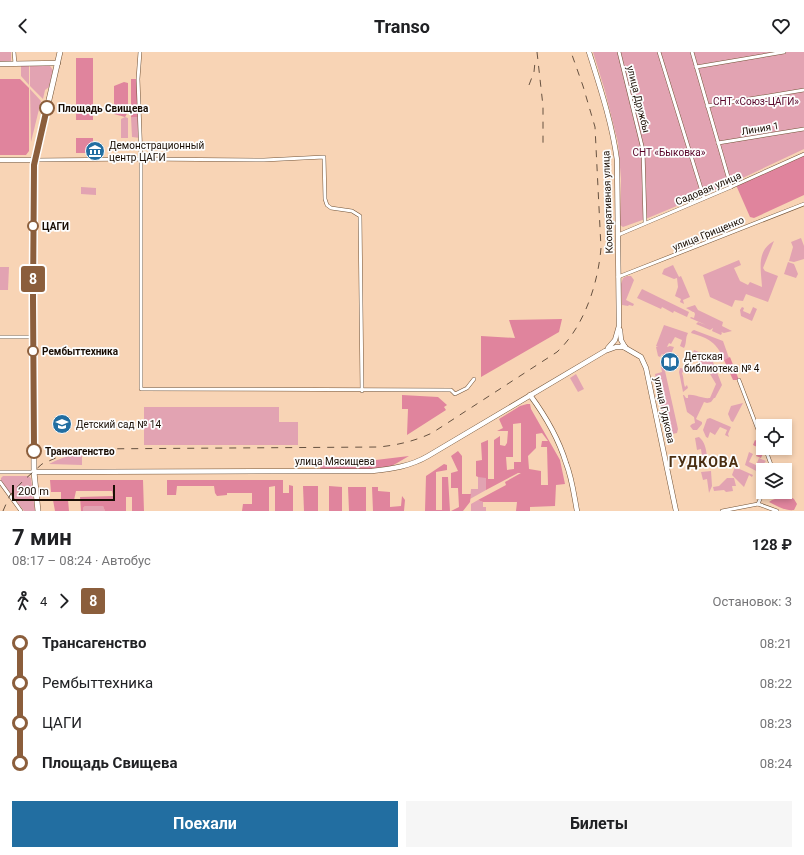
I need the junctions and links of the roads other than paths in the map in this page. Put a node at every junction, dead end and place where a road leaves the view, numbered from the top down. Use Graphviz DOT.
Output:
graph roads {
  1 [pos="14,52"];
  2 [pos="60,52"];
  3 [pos="140,52"];
  4 [pos="589,52"];
  5 [pos="619,52"];
  6 [pos="659,52"];
  7 [pos="692,52"];
  8 [pos="784,52"];
  9 [pos="58,63"];
  10 [pos="0,64"];
  11 [pos="15,64"];
  12 [pos="696,67"];
  13 [pos="804,90"];
  14 [pos="707,106"];
  15 [pos="804,129"];
  16 [pos="718,143"];
  17 [pos="804,154"];
  18 [pos="141,159"];
  19 [pos="0,160"];
  20 [pos="35,160"];
  21 [pos="731,187"];
  22 [pos="704,198"];
  23 [pos="804,204"];
  24 [pos="646,222"];
  25 [pos="618,235"];
  26 [pos="618,277"];
  27 [pos="619,326"];
  28 [pos="0,337"];
  29 [pos="33,337"];
  30 [pos="614,342"];
  31 [pos="625,347"];
  32 [pos="605,351"];
  33 [pos="474,379"];
  34 [pos="739,380"];
  35 [pos="362,390"];
  36 [pos="530,395"];
  37 [pos="756,424"];
  38 [pos="0,472"];
  39 [pos="34,472"];
  40 [pos="0,482"];
  41 [pos="760,499"];
  42 [pos="758,504"];
  43 [pos="21,511"];
  44 [pos="38,511"];
  45 [pos="577,511"];
  46 [pos="676,511"];
  47 [pos="722,511"];
  48 [pos="777,511"];
  1 -- 11 [label="street"];
  2 -- 9 [label="main road"];
  3 -- 18 [label="street"];
  4 -- 25 [label="main road, Кооперативная улица"];
  5 -- 24 [label="street, улица Дружбы"];
  6 -- 22 [label="street"];
  7 -- 12 [label="street"];
  8 -- 12 [label="street"];
  9 -- 11 [label="main road"];
  9 -- 20 [label="main road"];
  10 -- 11 [label="main road"];
  12 -- 14 [label="street"];
  13 -- 14 [label="street"];
  14 -- 16 [label="street"];
  15 -- 16 [label="street, Линия 1"];
  16 -- 21 [label="street"];
  17 -- 21 [label="street, Садовая улица"];
  18 -- 20 [label="street"];
  18 -- 35 [label="street"];
  18 -- 35 [label="street"];
  19 -- 20 [label="main road"];
  20 -- 29 [label="main road"];
  21 -- 22 [label="street, Садовая улица"];
  22 -- 24 [label="street, Садовая улица"];
  23 -- 26 [label="street, улица Грищенко"];
  24 -- 25 [label="street, Садовая улица"];
  25 -- 26 [label="main road, Кооперативная улица"];
  26 -- 27 [label="main road, Кооперативная улица"];
  27 -- 30 [label="main road, Кооперативная улица"];
  27 -- 31 [label="main road"];
  28 -- 29 [label="street"];
  29 -- 39 [label="main road"];
  30 -- 31 [label="main road, улица Гудкова"];
  30 -- 32 [label="main road, Кооперативная улица"];
  31 -- 32 [label="main road"];
  31 -- 46 [label="main road, улица Гудкова"];
  32 -- 36 [label="main road, улица Мясищева"];
  33 -- 35 [label="street"];
  34 -- 37 [label="street"];
  36 -- 39 [label="main road, улица Мясищева"];
  36 -- 45 [label="main road"];
  38 -- 39 [label="street"];
  39 -- 44 [label="main road"];
  40 -- 43 [label="street"];
  41 -- 42 [label="street"];
  42 -- 47 [label="street"];
  42 -- 48 [label="street"];
}
